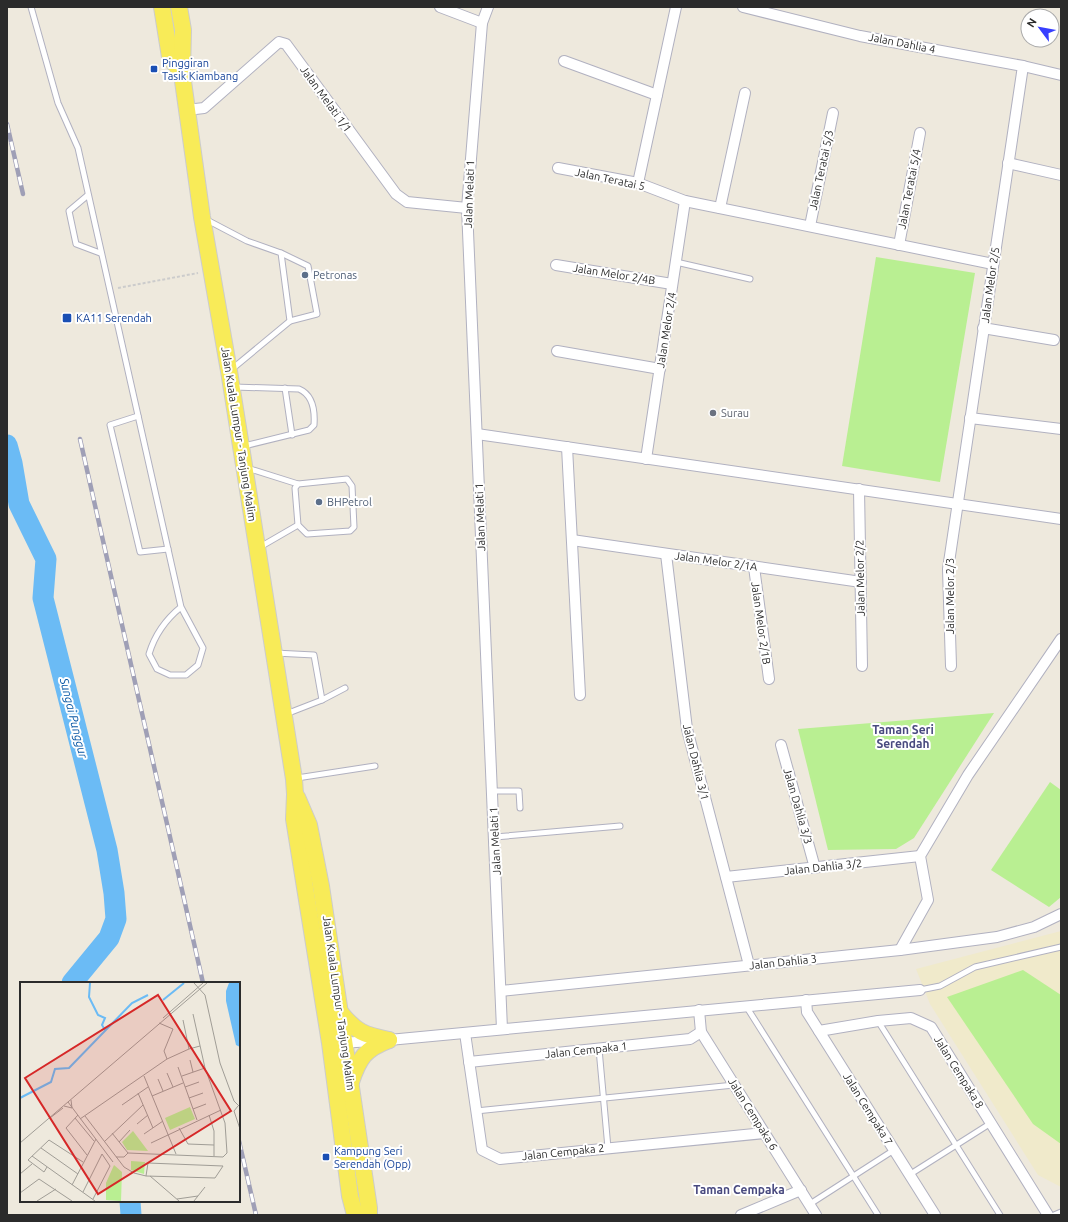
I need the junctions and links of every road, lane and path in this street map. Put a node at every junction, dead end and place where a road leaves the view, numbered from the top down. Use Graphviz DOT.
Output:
graph roads {
  1 [pos="31,7"];
  2 [pos="162,7"];
  3 [pos="179,7"];
  4 [pos="440,7"];
  5 [pos="488,7"];
  6 [pos="676,7"];
  7 [pos="743,7"];
  8 [pos="482,23"];
  9 [pos="564,61"];
  10 [pos="1023,66"];
  11 [pos="182,74"];
  12 [pos="1061,75"];
  13 [pos="745,93"];
  14 [pos="657,95"];
  15 [pos="187,110"];
  16 [pos="833,114"];
  17 [pos="920,133"];
  18 [pos="1008,163"];
  19 [pos="558,168"];
  20 [pos="1061,175"];
  21 [pos="638,183"];
  22 [pos="88,195"];
  23 [pos="685,201"];
  24 [pos="466,208"];
  25 [pos="720,208"];
  26 [pos="202,217"];
  27 [pos="810,226"];
  28 [pos="899,245"];
  29 [pos="100,253"];
  30 [pos="281,253"];
  31 [pos="676,262"];
  32 [pos="993,264"];
  33 [pos="556,265"];
  34 [pos="213,270"];
  35 [pos="750,280"];
  36 [pos="672,284"];
  37 [pos="109,290"];
  38 [pos="290,321"];
  39 [pos="983,328"];
  40 [pos="1054,340"];
  41 [pos="557,351"];
  42 [pos="660,369"];
  43 [pos="229,371"];
  44 [pos="232,387"];
  45 [pos="284,388"];
  46 [pos="138,416"];
  47 [pos="970,418"];
  48 [pos="1061,429"];
  49 [pos="477,434"];
  50 [pos="292,435"];
  51 [pos="241,447"];
  52 [pos="567,447"];
  53 [pos="646,459"];
  54 [pos="244,467"];
  55 [pos="298,484"];
  56 [pos="859,490"];
  57 [pos="957,504"];
  58 [pos="1061,519"];
  59 [pos="298,525"];
  60 [pos="572,540"];
  61 [pos="257,548"];
  62 [pos="168,549"];
  63 [pos="666,554"];
  64 [pos="754,566"];
  65 [pos="861,582"];
  66 [pos="182,607"];
  67 [pos="1061,638"];
  68 [pos="274,653"];
  69 [pos="862,666"];
  70 [pos="951,666"];
  71 [pos="769,679"];
  72 [pos="345,688"];
  73 [pos="580,695"];
  74 [pos="322,700"];
  75 [pos="284,715"];
  76 [pos="781,745"];
  77 [pos="375,766"];
  78 [pos="294,787"];
  79 [pos="492,791"];
  80 [pos="520,808"];
  81 [pos="620,826"];
  82 [pos="495,837"];
  83 [pos="920,856"];
  84 [pos="815,868"];
  85 [pos="726,877"];
  86 [pos="1061,914"];
  87 [pos="1061,947"];
  88 [pos="900,950"];
  89 [pos="749,965"];
  90 [pos="920,990"];
  91 [pos="501,991"];
  92 [pos="806,1000"];
  93 [pos="746,1006"];
  94 [pos="699,1010"];
  95 [pos="340,1012"];
  96 [pos="878,1021"];
  97 [pos="502,1029"];
  98 [pos="819,1031"];
  99 [pos="701,1032"];
  100 [pos="465,1033"];
  101 [pos="389,1040"];
  102 [pos="337,1043"];
  103 [pos="599,1049"];
  104 [pos="469,1062"];
  105 [pos="351,1083"];
  106 [pos="734,1085"];
  107 [pos="604,1098"];
  108 [pos="476,1111"];
  109 [pos="990,1123"];
  110 [pos="765,1133"];
  111 [pos="956,1145"];
  112 [pos="608,1148"];
  113 [pos="894,1150"];
  114 [pos="910,1175"];
  115 [pos="854,1176"];
  116 [pos="801,1190"];
  117 [pos="810,1204"];
  118 [pos="1061,1212"];
  119 [pos="355,1215"];
  120 [pos="369,1215"];
  121 [pos="741,1215"];
  122 [pos="816,1215"];
  123 [pos="878,1215"];
  124 [pos="935,1215"];
  125 [pos="1000,1215"];
  126 [pos="1048,1215"];
  127 [pos="1054,1215"];
  1 -- 22 [label="lane"];
  2 -- 11 [label="main road, Jalan Kuala Lumpur - Tanjung Malim"];
  3 -- 11 [label="main road, Jalan Kuala Lumpur - Tanjung Malim"];
  4 -- 8 [label="street"];
  5 -- 8 [label="street, Jalan Melati 1"];
  6 -- 14 [label="street"];
  7 -- 10 [label="street, Jalan Dahlia 4"];
  8 -- 24 [label="street, Jalan Melati 1"];
  9 -- 14 [label="street"];
  10 -- 12 [label="street, Jalan Dahlia 4"];
  10 -- 18 [label="street, Jalan Melor 2/5"];
  11 -- 15 [label="main road, Jalan Kuala Lumpur - Tanjung Malim"];
  13 -- 25 [label="street"];
  14 -- 21 [label="street"];
  15 -- 24 [label="street, Jalan Melati 1/1"];
  15 -- 26 [label="main road, Jalan Kuala Lumpur - Tanjung Malim"];
  16 -- 27 [label="street, Jalan Teratai 5/3"];
  17 -- 28 [label="street, Jalan Teratai 5/4"];
  18 -- 20 [label="street"];
  18 -- 32 [label="street, Jalan Melor 2/5"];
  19 -- 21 [label="street, Jalan Teratai 5"];
  21 -- 23 [label="street, Jalan Teratai 5"];
  22 -- 29 [label="lane"];
  22 -- 29 [label="lane"];
  23 -- 25 [label="street, Jalan Teratai 5"];
  23 -- 31 [label="street, Jalan Melor 2/4"];
  24 -- 49 [label="street, Jalan Melati 1"];
  25 -- 27 [label="street, Jalan Teratai 5"];
  26 -- 30 [label="lane"];
  26 -- 34 [label="main road, Jalan Kuala Lumpur - Tanjung Malim"];
  27 -- 28 [label="street, Jalan Teratai 5"];
  28 -- 32 [label="street, Jalan Teratai 5"];
  29 -- 37 [label="lane"];
  30 -- 38 [label="lane"];
  30 -- 38 [label="lane"];
  31 -- 35 [label="lane"];
  31 -- 36 [label="street, Jalan Melor 2/4"];
  32 -- 39 [label="street, Jalan Melor 2/5"];
  33 -- 36 [label="street, Jalan Melor 2/4B"];
  34 -- 37 [label="path"];
  34 -- 43 [label="main road, Jalan Kuala Lumpur - Tanjung Malim"];
  36 -- 42 [label="street, Jalan Melor 2/4"];
  37 -- 46 [label="lane"];
  38 -- 43 [label="lane"];
  39 -- 40 [label="street"];
  39 -- 47 [label="street, Jalan Melor 2/5"];
  41 -- 42 [label="street"];
  42 -- 53 [label="street, Jalan Melor 2/4"];
  43 -- 44 [label="main road, Jalan Kuala Lumpur - Tanjung Malim"];
  44 -- 45 [label="lane"];
  44 -- 51 [label="main road, Jalan Kuala Lumpur - Tanjung Malim"];
  45 -- 50 [label="lane"];
  45 -- 50 [label="lane"];
  46 -- 62 [label="lane"];
  46 -- 62 [label="lane"];
  47 -- 48 [label="street"];
  47 -- 57 [label="street, Jalan Melor 2/5"];
  49 -- 52 [label="street"];
  49 -- 79 [label="street, Jalan Melati 1"];
  50 -- 51 [label="lane"];
  51 -- 54 [label="main road, Jalan Kuala Lumpur - Tanjung Malim"];
  52 -- 53 [label="street"];
  52 -- 60 [label="street"];
  53 -- 56 [label="street"];
  54 -- 55 [label="lane"];
  54 -- 61 [label="main road, Jalan Kuala Lumpur - Tanjung Malim"];
  55 -- 59 [label="lane"];
  55 -- 59 [label="lane"];
  56 -- 57 [label="street"];
  56 -- 65 [label="street, Jalan Melor 2/2"];
  57 -- 58 [label="street"];
  57 -- 70 [label="street, Jalan Melor 2/3"];
  59 -- 61 [label="lane"];
  60 -- 63 [label="street, Jalan Melor 2/1A"];
  60 -- 73 [label="street"];
  61 -- 68 [label="main road, Jalan Kuala Lumpur - Tanjung Malim"];
  62 -- 66 [label="lane"];
  63 -- 64 [label="street, Jalan Melor 2/1A"];
  63 -- 85 [label="street, Jalan Dahlia 3/1"];
  64 -- 65 [label="street, Jalan Melor 2/1A"];
  64 -- 71 [label="street, Jalan Melor 2/1B"];
  65 -- 69 [label="street, Jalan Melor 2/2"];
  66 -- 66 [label="lane"];
  67 -- 83 [label="street"];
  68 -- 74 [label="lane"];
  68 -- 75 [label="main road, Jalan Kuala Lumpur - Tanjung Malim"];
  72 -- 74 [label="lane"];
  74 -- 75 [label="lane"];
  75 -- 78 [label="main road, Jalan Kuala Lumpur - Tanjung Malim"];
  76 -- 84 [label="street, Jalan Dahlia 3/3"];
  77 -- 78 [label="lane"];
  78 -- 95 [label="main road, Jalan Kuala Lumpur - Tanjung Malim"];
  78 -- 102 [label="main road, Jalan Kuala Lumpur - Tanjung Malim"];
  79 -- 80 [label="lane"];
  79 -- 82 [label="street, Jalan Melati 1"];
  81 -- 82 [label="lane"];
  82 -- 91 [label="street, Jalan Melati 1"];
  83 -- 84 [label="street, Jalan Dahlia 3/2"];
  83 -- 88 [label="street"];
  84 -- 85 [label="street, Jalan Dahlia 3/2"];
  85 -- 89 [label="street, Jalan Dahlia 3/1"];
  86 -- 88 [label="street, Jalan Dahlia 3"];
  87 -- 90 [label="lane"];
  88 -- 89 [label="street, Jalan Dahlia 3"];
  89 -- 91 [label="street, Jalan Dahlia 3"];
  90 -- 92 [label="street"];
  91 -- 97 [label="street, Jalan Melati 1"];
  92 -- 93 [label="street"];
  92 -- 98 [label="street, Jalan Cempaka 7"];
  93 -- 94 [label="street"];
  93 -- 115 [label="lane"];
  94 -- 97 [label="street"];
  94 -- 99 [label="street, Jalan Cempaka 6"];
  95 -- 101 [label="main road"];
  95 -- 102 [label="main road, Jalan Kuala Lumpur - Tanjung Malim"];
  96 -- 98 [label="street, Jalan Cempaka 8"];
  96 -- 109 [label="street, Jalan Cempaka 8"];
  96 -- 111 [label="lane"];
  97 -- 100 [label="street"];
  98 -- 113 [label="street, Jalan Cempaka 7"];
  99 -- 103 [label="street, Jalan Cempaka 1"];
  99 -- 106 [label="street, Jalan Cempaka 6"];
  100 -- 101 [label="street"];
  100 -- 104 [label="street, Jalan Cempaka 2"];
  101 -- 102 [label="street"];
  101 -- 105 [label="main road"];
  102 -- 105 [label="main road, Jalan Kuala Lumpur - Tanjung Malim"];
  102 -- 119 [label="main road, Jalan Kuala Lumpur - Tanjung Malim"];
  103 -- 104 [label="street, Jalan Cempaka 1"];
  103 -- 107 [label="lane"];
  104 -- 108 [label="street, Jalan Cempaka 2"];
  105 -- 120 [label="main road, Jalan Kuala Lumpur - Tanjung Malim"];
  106 -- 107 [label="lane"];
  106 -- 110 [label="street, Jalan Cempaka 6"];
  107 -- 108 [label="lane"];
  107 -- 112 [label="lane"];
  108 -- 112 [label="street, Jalan Cempaka 2"];
  109 -- 111 [label="lane"];
  109 -- 126 [label="street, Jalan Cempaka 8"];
  110 -- 112 [label="street, Jalan Cempaka 2"];
  110 -- 116 [label="street, Jalan Cempaka 6"];
  111 -- 114 [label="lane"];
  111 -- 125 [label="lane"];
  113 -- 114 [label="street, Jalan Cempaka 7"];
  113 -- 115 [label="lane"];
  114 -- 124 [label="street, Jalan Cempaka 7"];
  115 -- 117 [label="lane"];
  115 -- 123 [label="lane"];
  116 -- 117 [label="street, Jalan Cempaka 6"];
  116 -- 121 [label="street"];
  117 -- 122 [label="street, Jalan Cempaka 6"];
  118 -- 127 [label="lane"];
}
